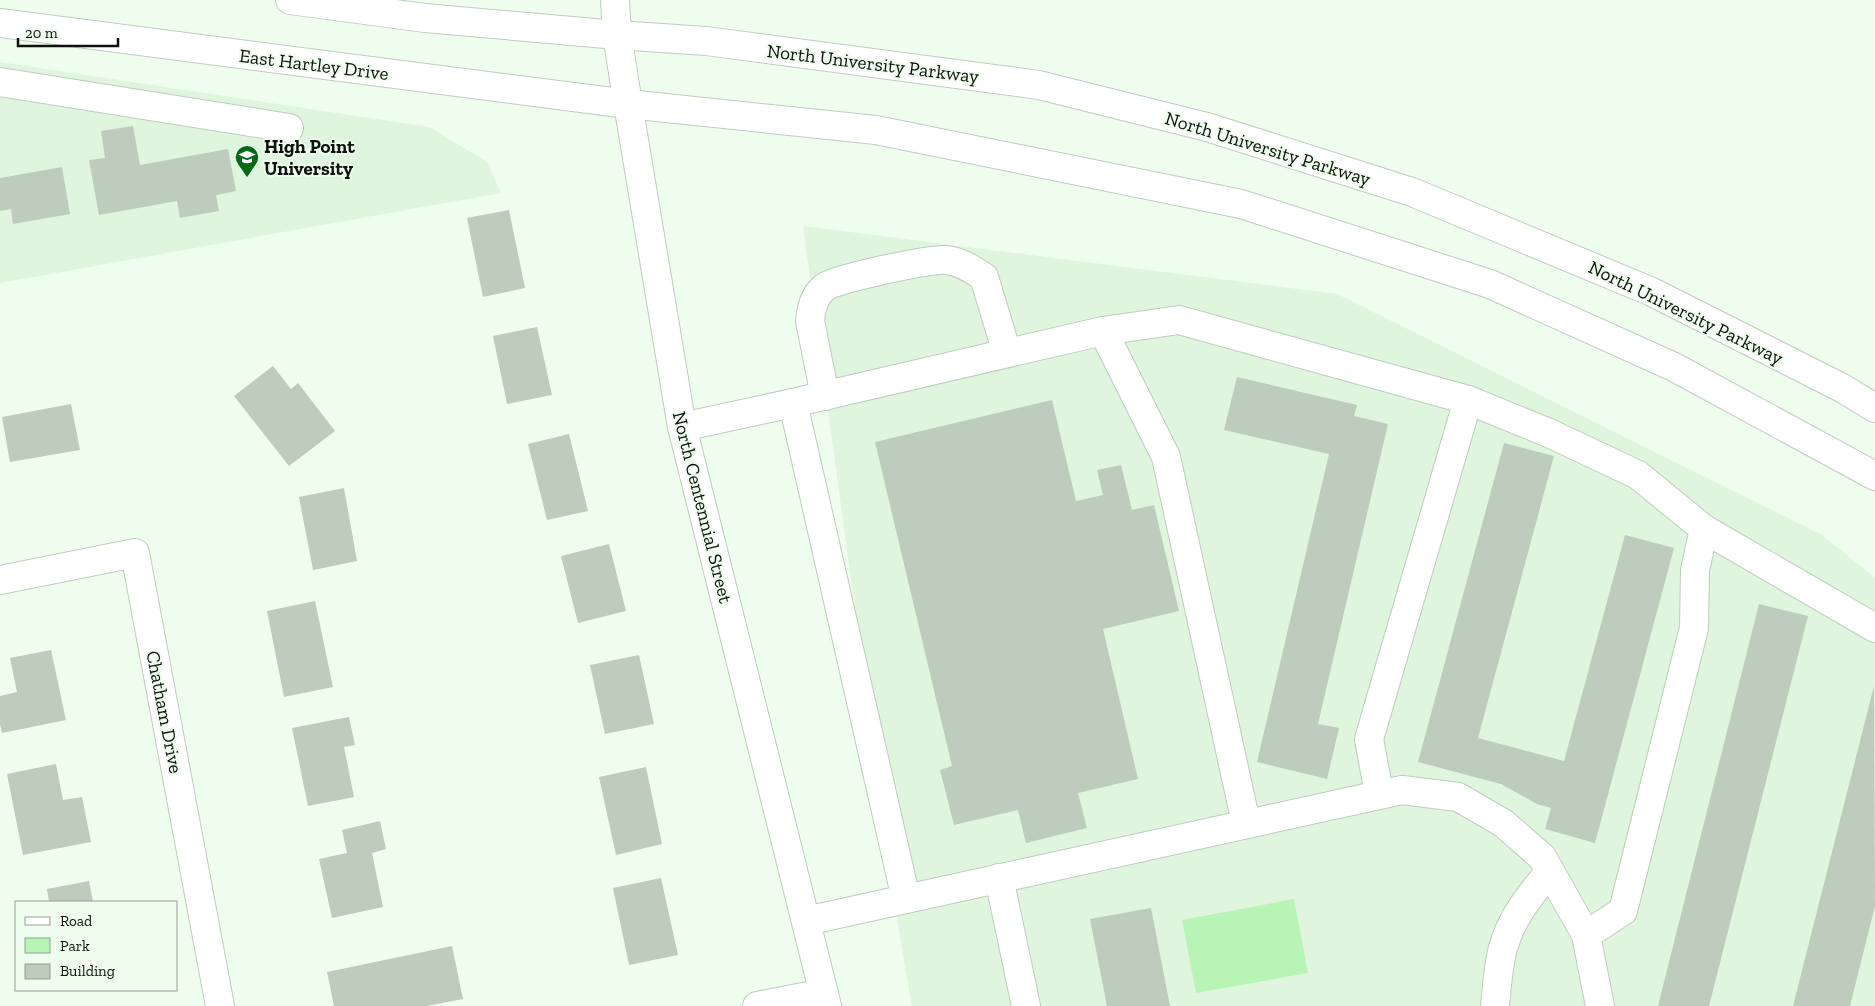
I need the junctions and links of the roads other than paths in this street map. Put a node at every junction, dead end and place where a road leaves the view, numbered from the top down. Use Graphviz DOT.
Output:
graph roads {
  1 [pos="290,0"];
  2 [pos="615,0"];
  3 [pos="0,23"];
  4 [pos="617,36"];
  5 [pos="0,82"];
  6 [pos="628,104"];
  7 [pos="289,128"];
  8 [pos="1103,331"];
  9 [pos="1007,353"];
  10 [pos="825,396"];
  11 [pos="1468,400"];
  12 [pos="793,403"];
  13 [pos="1875,408"];
  14 [pos="682,427"];
  15 [pos="1875,476"];
  16 [pos="1704,529"];
  17 [pos="0,580"];
  18 [pos="1875,628"];
  19 [pos="1379,794"];
  20 [pos="1246,824"];
  21 [pos="1550,871"];
  22 [pos="1000,878"];
  23 [pos="906,899"];
  24 [pos="806,921"];
  25 [pos="1586,935"];
  26 [pos="825,1000"];
  27 [pos="220,1006"];
  28 [pos="757,1006"];
  29 [pos="1026,1006"];
  30 [pos="1495,1006"];
  31 [pos="1600,1006"];
  1 -- 4 [label="main road"];
  2 -- 4 [label="main road, North Centennial Street"];
  3 -- 6 [label="main road, East Hartley Drive"];
  4 -- 6 [label="main road, North Centennial Street"];
  4 -- 13 [label="main road, North University Parkway"];
  5 -- 7 [label="main road"];
  6 -- 14 [label="main road, North Centennial Street"];
  6 -- 15 [label="main road"];
  8 -- 9 [label="main road"];
  8 -- 11 [label="main road"];
  8 -- 20 [label="main road"];
  9 -- 10 [label="main road"];
  9 -- 10 [label="main road"];
  10 -- 12 [label="main road"];
  11 -- 16 [label="main road"];
  11 -- 19 [label="main road"];
  12 -- 14 [label="main road"];
  12 -- 23 [label="main road"];
  14 -- 24 [label="main road, North Centennial Street"];
  16 -- 18 [label="main road"];
  16 -- 25 [label="main road"];
  17 -- 27 [label="main road, Chatham Drive"];
  19 -- 20 [label="main road"];
  19 -- 21 [label="main road"];
  20 -- 22 [label="main road"];
  21 -- 25 [label="main road"];
  21 -- 30 [label="main road"];
  22 -- 23 [label="main road"];
  22 -- 29 [label="main road"];
  23 -- 24 [label="main road"];
  24 -- 26 [label="main road, North Centennial Street"];
  25 -- 31 [label="main road"];
  26 -- 28 [label="main road"];
}
